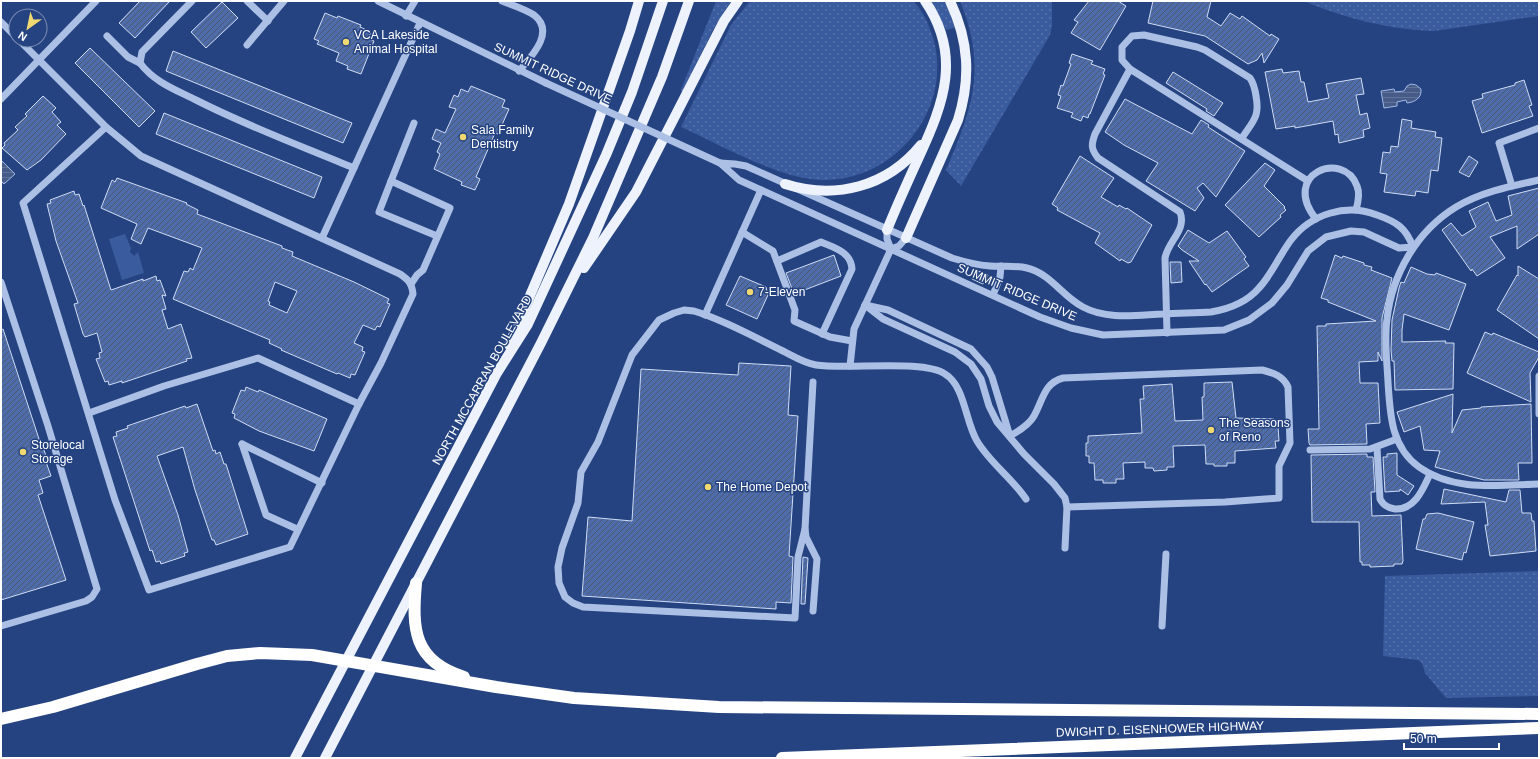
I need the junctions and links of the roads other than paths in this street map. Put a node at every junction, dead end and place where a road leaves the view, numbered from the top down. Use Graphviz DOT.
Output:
graph roads {
  1 [pos="96,1"];
  2 [pos="192,1"];
  3 [pos="246,1"];
  4 [pos="284,1"];
  5 [pos="378,1"];
  6 [pos="415,1"];
  7 [pos="502,1"];
  8 [pos="639,1"];
  9 [pos="663,1"];
  10 [pos="689,1"];
  11 [pos="738,1"];
  12 [pos="925,1"];
  13 [pos="950,1"];
  14 [pos="406,16"];
  15 [pos="268,21"];
  16 [pos="420,23"];
  17 [pos="107,36"];
  18 [pos="247,45"];
  19 [pos="28,48"];
  20 [pos="40,59"];
  21 [pos="140,64"];
  22 [pos="1130,69"];
  23 [pos="519,71"];
  24 [pos="1,98"];
  25 [pos="936,117"];
  26 [pos="414,123"];
  27 [pos="106,127"];
  28 [pos="1539,128"];
  29 [pos="1242,138"];
  30 [pos="720,163"];
  31 [pos="354,168"];
  32 [pos="1539,180"];
  33 [pos="391,181"];
  34 [pos="1308,181"];
  35 [pos="785,184"];
  36 [pos="1512,186"];
  37 [pos="761,190"];
  38 [pos="1356,210"];
  39 [pos="1316,219"];
  40 [pos="887,230"];
  41 [pos="742,232"];
  42 [pos="438,236"];
  43 [pos="322,238"];
  44 [pos="906,238"];
  45 [pos="1413,247"];
  46 [pos="891,249"];
  47 [pos="777,261"];
  48 [pos="1001,266"];
  49 [pos="1,282"];
  50 [pos="411,284"];
  51 [pos="565,294"];
  52 [pos="993,295"];
  53 [pos="865,305"];
  54 [pos="1166,314"];
  55 [pos="705,315"];
  56 [pos="1167,333"];
  57 [pos="822,334"];
  58 [pos="852,341"];
  59 [pos="850,366"];
  60 [pos="498,373"];
  61 [pos="1539,376"];
  62 [pos="813,382"];
  63 [pos="358,404"];
  64 [pos="89,413"];
  65 [pos="1539,414"];
  66 [pos="1010,436"];
  67 [pos="1397,439"];
  68 [pos="1378,448"];
  69 [pos="1310,450"];
  70 [pos="1430,474"];
  71 [pos="322,482"];
  72 [pos="1539,484"];
  73 [pos="1026,499"];
  74 [pos="1067,506"];
  75 [pos="298,529"];
  76 [pos="804,529"];
  77 [pos="1065,548"];
  78 [pos="1166,554"];
  79 [pos="416,582"];
  80 [pos="813,611"];
  81 [pos="1,626"];
  82 [pos="1162,626"];
  83 [pos="347,661"];
  84 [pos="373,666"];
  85 [pos="496,687"];
  86 [pos="1539,714"];
  87 [pos="1,719"];
  88 [pos="1539,728"];
  89 [pos="295,758"];
  90 [pos="325,758"];
  91 [pos="782,758"];
  1 -- 20 [label="street"];
  2 -- 21 [label="street"];
  3 -- 15 [label="street"];
  4 -- 15 [label="street"];
  5 -- 14 [label="street, SUMMIT RIDGE DRIVE"];
  6 -- 14 [label="street"];
  7 -- 23 [label="street"];
  8 -- 60 [label="main road"];
  9 -- 60 [label="main road, NORTH MCCARRAN BOULEVARD"];
  10 -- 51 [label="main road"];
  11 -- 51 [label="main road"];
  12 -- 25 [label="main road"];
  13 -- 44 [label="main road"];
  14 -- 16 [label="street, SUMMIT RIDGE DRIVE"];
  15 -- 18 [label="street"];
  16 -- 23 [label="street, SUMMIT RIDGE DRIVE"];
  16 -- 31 [label="street"];
  17 -- 21 [label="street"];
  19 -- 20 [label="street"];
  20 -- 24 [label="street"];
  20 -- 27 [label="street"];
  21 -- 31 [label="street"];
  22 -- 29 [label="street"];
  22 -- 29 [label="street"];
  22 -- 54 [label="street"];
  23 -- 30 [label="street, SUMMIT RIDGE DRIVE, bridge"];
  25 -- 35 [label="main road"];
  25 -- 40 [label="main road"];
  26 -- 33 [label="street"];
  27 -- 43 [label="street"];
  27 -- 64 [label="street"];
  28 -- 36 [label="street"];
  29 -- 34 [label="street"];
  30 -- 35 [label="street, SUMMIT RIDGE DRIVE"];
  30 -- 37 [label="street, SUMMIT RIDGE DRIVE"];
  31 -- 43 [label="street"];
  32 -- 36 [label="street"];
  33 -- 42 [label="street"];
  33 -- 42 [label="street"];
  34 -- 38 [label="street"];
  34 -- 39 [label="street"];
  35 -- 40 [label="street, SUMMIT RIDGE DRIVE"];
  36 -- 45 [label="street"];
  37 -- 41 [label="street"];
  37 -- 46 [label="street, SUMMIT RIDGE DRIVE"];
  38 -- 39 [label="street, SUMMIT RIDGE DRIVE"];
  38 -- 45 [label="street, SUMMIT RIDGE DRIVE"];
  39 -- 54 [label="street, SUMMIT RIDGE DRIVE"];
  40 -- 44 [label="street, SUMMIT RIDGE DRIVE"];
  40 -- 46 [label="street"];
  41 -- 47 [label="street"];
  41 -- 55 [label="street"];
  42 -- 50 [label="street"];
  43 -- 50 [label="street"];
  44 -- 46 [label="street"];
  44 -- 48 [label="street, SUMMIT RIDGE DRIVE"];
  45 -- 56 [label="street, SUMMIT RIDGE DRIVE"];
  45 -- 67 [label="street"];
  46 -- 52 [label="street, SUMMIT RIDGE DRIVE"];
  46 -- 53 [label="street"];
  47 -- 57 [label="street"];
  47 -- 57 [label="street"];
  48 -- 52 [label="street"];
  48 -- 54 [label="street, SUMMIT RIDGE DRIVE"];
  49 -- 81 [label="street"];
  50 -- 63 [label="street"];
  51 -- 79 [label="main road"];
  52 -- 56 [label="street, SUMMIT RIDGE DRIVE"];
  53 -- 58 [label="street"];
  53 -- 66 [label="street"];
  53 -- 66 [label="street"];
  54 -- 56 [label="street"];
  55 -- 59 [label="street"];
  55 -- 76 [label="street"];
  57 -- 58 [label="street"];
  58 -- 59 [label="street"];
  59 -- 73 [label="street"];
  60 -- 83 [label="main road, NORTH MCCARRAN BOULEVARD"];
  61 -- 65 [label="street"];
  62 -- 76 [label="street"];
  63 -- 64 [label="street"];
  63 -- 71 [label="street"];
  64 -- 75 [label="street"];
  66 -- 74 [label="street"];
  66 -- 74 [label="street"];
  67 -- 68 [label="street"];
  67 -- 70 [label="street"];
  68 -- 69 [label="street"];
  68 -- 70 [label="street"];
  70 -- 72 [label="street"];
  71 -- 75 [label="street"];
  71 -- 75 [label="street"];
  74 -- 77 [label="street"];
  76 -- 80 [label="street"];
  78 -- 82 [label="street"];
  79 -- 84 [label="main road"];
  79 -- 85 [label="highway"];
  83 -- 84 [label="highway"];
  83 -- 87 [label="highway"];
  83 -- 89 [label="main road, NORTH MCCARRAN BOULEVARD"];
  84 -- 85 [label="highway"];
  84 -- 90 [label="main road"];
  85 -- 86 [label="highway"];
  88 -- 91 [label="highway, DWIGHT D. EISENHOWER HIGHWAY"];
}
